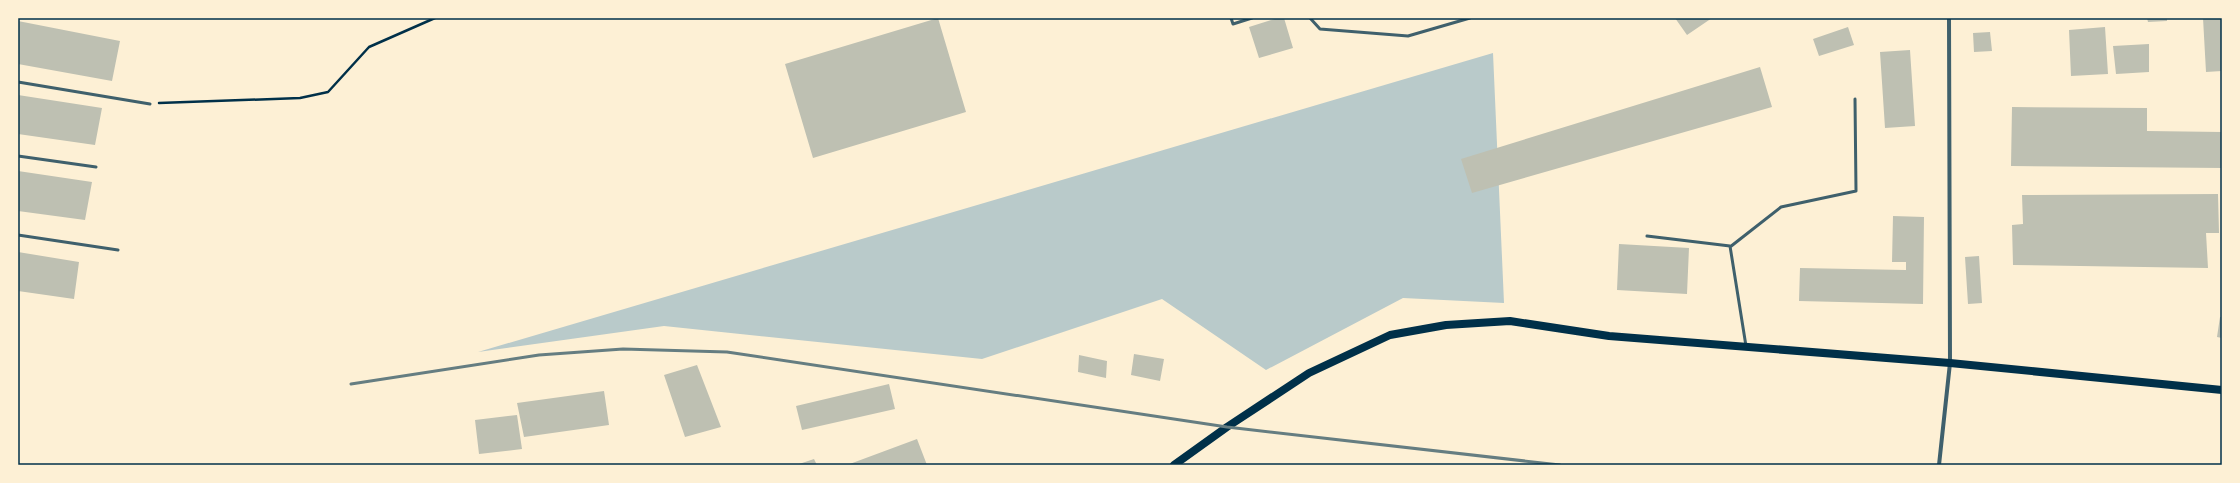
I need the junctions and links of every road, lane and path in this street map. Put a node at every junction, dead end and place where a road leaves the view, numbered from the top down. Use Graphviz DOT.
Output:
graph roads {
  1 [pos="436,18"];
  2 [pos="1231,18"];
  3 [pos="1252,18"];
  4 [pos="1310,18"];
  5 [pos="1470,18"];
  6 [pos="1949,18"];
  7 [pos="18,82"];
  8 [pos="1855,99"];
  9 [pos="150,104"];
  10 [pos="18,156"];
  11 [pos="96,167"];
  12 [pos="18,235"];
  13 [pos="1648,236"];
  14 [pos="1730,247"];
  15 [pos="118,250"];
  16 [pos="1746,346"];
  17 [pos="1950,363"];
  18 [pos="2222,390"];
  19 [pos="1241,418"];
  20 [pos="1227,427"];
  21 [pos="1174,465"];
  22 [pos="1939,465"];
  1 -- 9 [label="path"];
  2 -- 3 [label="lane"];
  4 -- 5 [label="lane"];
  6 -- 17 [label="street"];
  7 -- 9 [label="lane"];
  8 -- 14 [label="lane"];
  10 -- 11 [label="lane"];
  12 -- 15 [label="lane"];
  13 -- 14 [label="lane"];
  14 -- 16 [label="lane"];
  16 -- 17 [label="main road"];
  16 -- 19 [label="main road"];
  17 -- 18 [label="main road"];
  17 -- 22 [label="street"];
  19 -- 20 [label="lane"];
  20 -- 21 [label="main road"];
}
